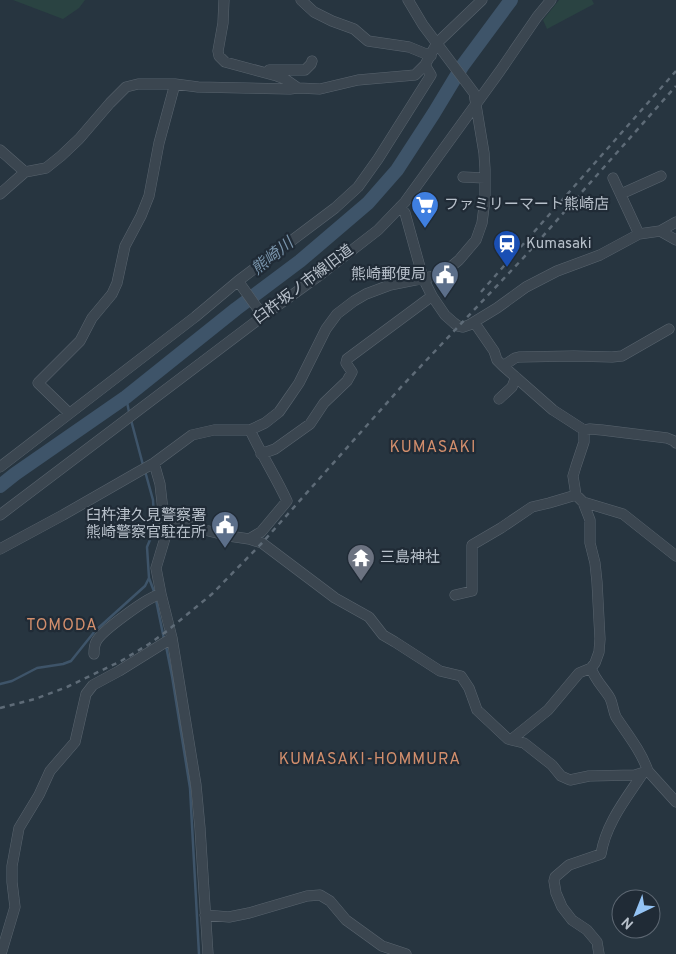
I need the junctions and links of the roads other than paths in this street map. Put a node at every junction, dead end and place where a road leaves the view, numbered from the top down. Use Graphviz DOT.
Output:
graph roads {
  1 [pos="224,0"];
  2 [pos="301,0"];
  3 [pos="408,0"];
  4 [pos="482,0"];
  5 [pos="551,0"];
  6 [pos="437,43"];
  7 [pos="431,56"];
  8 [pos="312,61"];
  9 [pos="425,65"];
  10 [pos="260,71"];
  11 [pos="175,84"];
  12 [pos="298,88"];
  13 [pos="476,98"];
  14 [pos="0,150"];
  15 [pos="25,172"];
  16 [pos="661,176"];
  17 [pos="463,177"];
  18 [pos="483,178"];
  19 [pos="614,178"];
  20 [pos="0,194"];
  21 [pos="621,194"];
  22 [pos="400,207"];
  23 [pos="676,222"];
  24 [pos="660,231"];
  25 [pos="639,234"];
  26 [pos="676,240"];
  27 [pos="423,278"];
  28 [pos="239,282"];
  29 [pos="432,296"];
  30 [pos="262,314"];
  31 [pos="474,322"];
  32 [pos="669,329"];
  33 [pos="503,366"];
  34 [pos="516,377"];
  35 [pos="499,399"];
  36 [pos="69,414"];
  37 [pos="250,430"];
  38 [pos="584,430"];
  39 [pos="676,443"];
  40 [pos="261,454"];
  41 [pos="152,464"];
  42 [pos="0,467"];
  43 [pos="579,498"];
  44 [pos="0,515"];
  45 [pos="164,520"];
  46 [pos="249,539"];
  47 [pos="0,549"];
  48 [pos="676,556"];
  49 [pos="157,595"];
  50 [pos="456,595"];
  51 [pos="167,641"];
  52 [pos="94,654"];
  53 [pos="591,668"];
  54 [pos="512,740"];
  55 [pos="646,772"];
  56 [pos="676,802"];
  57 [pos="205,915"];
  58 [pos="1,954"];
  59 [pos="208,954"];
  60 [pos="406,954"];
  61 [pos="599,954"];
  1 -- 10 [label="street"];
  2 -- 7 [label="street"];
  3 -- 6 [label="street"];
  4 -- 6 [label="street"];
  5 -- 13 [label="street, 臼杵坂ノ市線旧道"];
  6 -- 7 [label="street"];
  6 -- 13 [label="street"];
  7 -- 9 [label="street"];
  8 -- 10 [label="street"];
  9 -- 12 [label="street"];
  9 -- 28 [label="street"];
  10 -- 12 [label="street"];
  11 -- 12 [label="street"];
  11 -- 15 [label="street"];
  11 -- 36 [label="street"];
  13 -- 18 [label="street"];
  13 -- 22 [label="street, 臼杵坂ノ市線旧道"];
  14 -- 15 [label="street"];
  15 -- 20 [label="street"];
  16 -- 21 [label="street"];
  17 -- 18 [label="street"];
  18 -- 27 [label="street"];
  19 -- 21 [label="street"];
  21 -- 25 [label="street"];
  22 -- 27 [label="street"];
  22 -- 30 [label="street, 臼杵坂ノ市線旧道"];
  23 -- 24 [label="street"];
  24 -- 25 [label="street"];
  24 -- 26 [label="street"];
  25 -- 31 [label="street"];
  27 -- 29 [label="street"];
  27 -- 37 [label="street"];
  28 -- 30 [label="street"];
  28 -- 36 [label="street"];
  29 -- 31 [label="street"];
  29 -- 40 [label="street"];
  30 -- 44 [label="street, 臼杵坂ノ市線旧道"];
  31 -- 33 [label="street"];
  32 -- 33 [label="street"];
  33 -- 34 [label="street"];
  34 -- 35 [label="street"];
  34 -- 38 [label="street"];
  36 -- 42 [label="street"];
  37 -- 40 [label="street"];
  37 -- 41 [label="street"];
  38 -- 39 [label="street"];
  38 -- 43 [label="street"];
  40 -- 46 [label="street"];
  41 -- 45 [label="street"];
  41 -- 47 [label="street"];
  43 -- 48 [label="street"];
  43 -- 50 [label="street"];
  43 -- 53 [label="street"];
  45 -- 46 [label="street"];
  45 -- 49 [label="street"];
  46 -- 54 [label="street"];
  49 -- 51 [label="street"];
  49 -- 52 [label="street"];
  51 -- 57 [label="street"];
  51 -- 58 [label="street"];
  53 -- 54 [label="street"];
  53 -- 55 [label="street"];
  54 -- 55 [label="street"];
  55 -- 56 [label="street"];
  55 -- 61 [label="street"];
  57 -- 59 [label="street"];
  57 -- 60 [label="street"];
}
